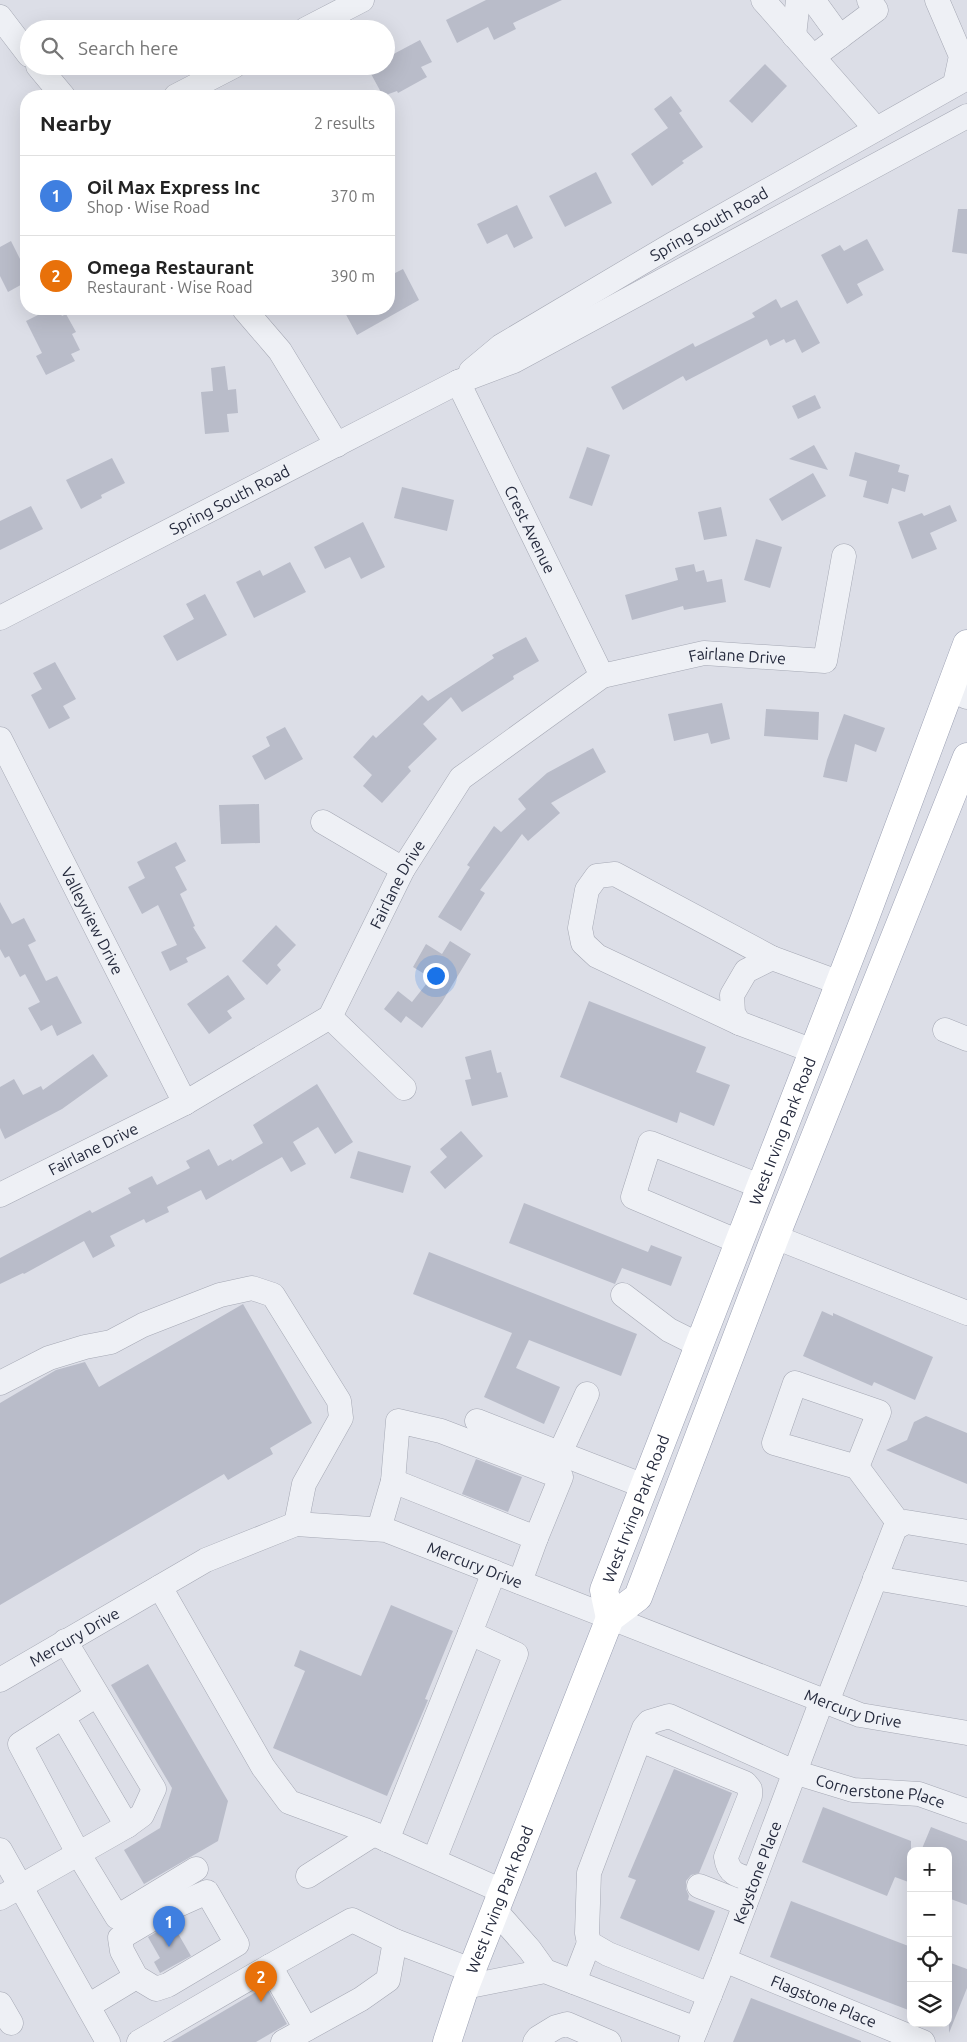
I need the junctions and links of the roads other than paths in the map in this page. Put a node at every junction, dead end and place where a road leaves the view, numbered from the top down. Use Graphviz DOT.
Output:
graph roads {
  1 [pos="362,0"];
  2 [pos="763,0"];
  3 [pos="798,0"];
  4 [pos="813,0"];
  5 [pos="869,0"];
  6 [pos="937,0"];
  7 [pos="0,17"];
  8 [pos="323,20"];
  9 [pos="794,36"];
  10 [pos="840,37"];
  11 [pos="20,43"];
  12 [pos="813,57"];
  13 [pos="962,69"];
  14 [pos="46,75"];
  15 [pos="217,75"];
  16 [pos="58,90"];
  17 [pos="188,90"];
  18 [pos="967,116"];
  19 [pos="876,129"];
  20 [pos="249,315"];
  21 [pos="458,382"];
  22 [pos="337,445"];
  23 [pos="844,556"];
  24 [pos="0,618"];
  25 [pos="967,644"];
  26 [pos="602,676"];
  27 [pos="959,694"];
  28 [pos="0,739"];
  29 [pos="967,757"];
  30 [pos="323,822"];
  31 [pos="403,868"];
  32 [pos="772,958"];
  33 [pos="840,983"];
  34 [pos="330,1017"];
  35 [pos="738,1023"];
  36 [pos="945,1030"];
  37 [pos="967,1038"];
  38 [pos="813,1051"];
  39 [pos="404,1088"];
  40 [pos="186,1103"];
  41 [pos="760,1186"];
  42 [pos="0,1195"];
  43 [pos="775,1237"];
  44 [pos="739,1242"];
  45 [pos="622,1295"];
  46 [pos="967,1312"];
  47 [pos="699,1345"];
  48 [pos="0,1383"];
  49 [pos="588,1394"];
  50 [pos="477,1421"];
  51 [pos="560,1453"];
  52 [pos="857,1467"];
  53 [pos="393,1481"];
  54 [pos="644,1486"];
  55 [pos="296,1524"];
  56 [pos="900,1525"];
  57 [pos="379,1529"];
  58 [pos="967,1532"];
  59 [pos="536,1538"];
  60 [pos="494,1572"];
  61 [pos="875,1578"];
  62 [pos="520,1582"];
  63 [pos="160,1587"];
  64 [pos="967,1594"];
  65 [pos="610,1618"];
  66 [pos="470,1634"];
  67 [pos="65,1641"];
  68 [pos="0,1680"];
  69 [pos="97,1694"];
  70 [pos="824,1701"];
  71 [pos="63,1717"];
  72 [pos="967,1733"];
  73 [pos="640,1740"];
  74 [pos="794,1772"];
  75 [pos="967,1810"];
  76 [pos="127,1826"];
  77 [pos="380,1837"];
  78 [pos="0,1850"];
  79 [pos="78,1853"];
  80 [pos="434,1860"];
  81 [pos="196,1869"];
  82 [pos="308,1876"];
  83 [pos="754,1880"];
  84 [pos="21,1886"];
  85 [pos="700,1886"];
  86 [pos="0,1898"];
  87 [pos="499,1901"];
  88 [pos="745,1904"];
  89 [pos="395,1942"];
  90 [pos="589,1943"];
  91 [pos="724,1960"];
  92 [pos="270,1966"];
  93 [pos="545,1971"];
  94 [pos="136,1977"];
  95 [pos="468,1978"];
  96 [pos="574,1982"];
  97 [pos="710,1995"];
  98 [pos="88,2006"];
  99 [pos="306,2029"];
  100 [pos="693,2035"];
  101 [pos="108,2042"];
  102 [pos="139,2042"];
  103 [pos="283,2042"];
  104 [pos="447,2042"];
  105 [pos="535,2042"];
  106 [pos="609,2042"];
  107 [pos="923,2042"];
  1 -- 8 [label="street"];
  2 -- 9 [label="street"];
  3 -- 9 [label="street"];
  4 -- 10 [label="street"];
  5 -- 10 [label="street"];
  6 -- 13 [label="street"];
  7 -- 11 [label="street"];
  9 -- 12 [label="street"];
  10 -- 12 [label="street"];
  12 -- 19 [label="street"];
  13 -- 19 [label="street, Spring South Road"];
  14 -- 16 [label="street"];
  15 -- 17 [label="street"];
  18 -- 21 [label="street, Spring South Road"];
  19 -- 21 [label="street, Spring South Road"];
  20 -- 22 [label="street"];
  21 -- 22 [label="street, Spring South Road"];
  21 -- 26 [label="street, Crest Avenue"];
  22 -- 24 [label="street, Spring South Road"];
  23 -- 26 [label="street, Fairlane Drive"];
  25 -- 27 [label="main road, West Irving Park Road"];
  26 -- 31 [label="street, Fairlane Drive"];
  27 -- 33 [label="main road, West Irving Park Road"];
  28 -- 40 [label="street, Valleyview Drive"];
  29 -- 43 [label="main road, West Irving Park Road"];
  30 -- 31 [label="street"];
  31 -- 34 [label="street, Fairlane Drive"];
  32 -- 33 [label="street"];
  32 -- 35 [label="street"];
  32 -- 35 [label="street"];
  33 -- 38 [label="main road, West Irving Park Road"];
  34 -- 39 [label="street"];
  34 -- 40 [label="street, Fairlane Drive"];
  35 -- 38 [label="street"];
  36 -- 37 [label="street"];
  38 -- 41 [label="main road, West Irving Park Road"];
  40 -- 42 [label="street, Fairlane Drive"];
  41 -- 44 [label="main road, West Irving Park Road"];
  41 -- 44 [label="street"];
  43 -- 46 [label="street"];
  43 -- 65 [label="main road, West Irving Park Road"];
  44 -- 47 [label="main road, West Irving Park Road"];
  45 -- 47 [label="street"];
  47 -- 54 [label="main road, West Irving Park Road"];
  48 -- 55 [label="street"];
  49 -- 51 [label="street"];
  50 -- 51 [label="street"];
  51 -- 54 [label="street"];
  52 -- 56 [label="street"];
  53 -- 57 [label="street"];
  53 -- 59 [label="street"];
  53 -- 59 [label="street"];
  54 -- 65 [label="main road, West Irving Park Road"];
  55 -- 57 [label="street, Mercury Drive"];
  55 -- 63 [label="street, Mercury Drive"];
  56 -- 58 [label="street"];
  56 -- 61 [label="street, Keystone Place"];
  57 -- 60 [label="street, Mercury Drive"];
  59 -- 62 [label="street"];
  60 -- 62 [label="street, Mercury Drive"];
  60 -- 66 [label="street"];
  61 -- 64 [label="street"];
  61 -- 70 [label="street, Keystone Place"];
  62 -- 65 [label="street, Mercury Drive"];
  63 -- 67 [label="street, Mercury Drive"];
  63 -- 77 [label="street"];
  65 -- 70 [label="street, Mercury Drive"];
  65 -- 87 [label="main road, West Irving Park Road"];
  66 -- 77 [label="street"];
  66 -- 80 [label="street"];
  67 -- 68 [label="street, Mercury Drive"];
  67 -- 69 [label="street"];
  69 -- 71 [label="street"];
  69 -- 76 [label="street"];
  70 -- 72 [label="street, Mercury Drive"];
  70 -- 74 [label="street, Keystone Place"];
  71 -- 76 [label="street"];
  71 -- 79 [label="street"];
  73 -- 74 [label="street, Cornerstone Place"];
  73 -- 83 [label="street"];
  73 -- 90 [label="street, Cornerstone Place"];
  74 -- 75 [label="street, Cornerstone Place"];
  74 -- 83 [label="street, Keystone Place"];
  76 -- 79 [label="street"];
  77 -- 80 [label="street"];
  77 -- 82 [label="street"];
  78 -- 84 [label="street"];
  79 -- 81 [label="street"];
  79 -- 84 [label="street"];
  80 -- 87 [label="street"];
  83 -- 88 [label="street, Keystone Place"];
  84 -- 86 [label="street"];
  84 -- 98 [label="street"];
  85 -- 88 [label="street"];
  87 -- 93 [label="street"];
  87 -- 95 [label="main road, West Irving Park Road"];
  88 -- 91 [label="street, Keystone Place"];
  89 -- 92 [label="street"];
  89 -- 95 [label="street"];
  89 -- 99 [label="street"];
  90 -- 96 [label="street"];
  90 -- 97 [label="street"];
  91 -- 97 [label="street, Keystone Place"];
  91 -- 107 [label="street, Flagstone Place"];
  92 -- 99 [label="street"];
  92 -- 102 [label="street"];
  93 -- 95 [label="street"];
  93 -- 96 [label="street"];
  94 -- 94 [label="street"];
  94 -- 98 [label="street"];
  95 -- 104 [label="main road, West Irving Park Road"];
  96 -- 100 [label="street"];
  97 -- 100 [label="street, Keystone Place"];
  98 -- 101 [label="street"];
  99 -- 103 [label="street"];
  105 -- 106 [label="street"];
}
